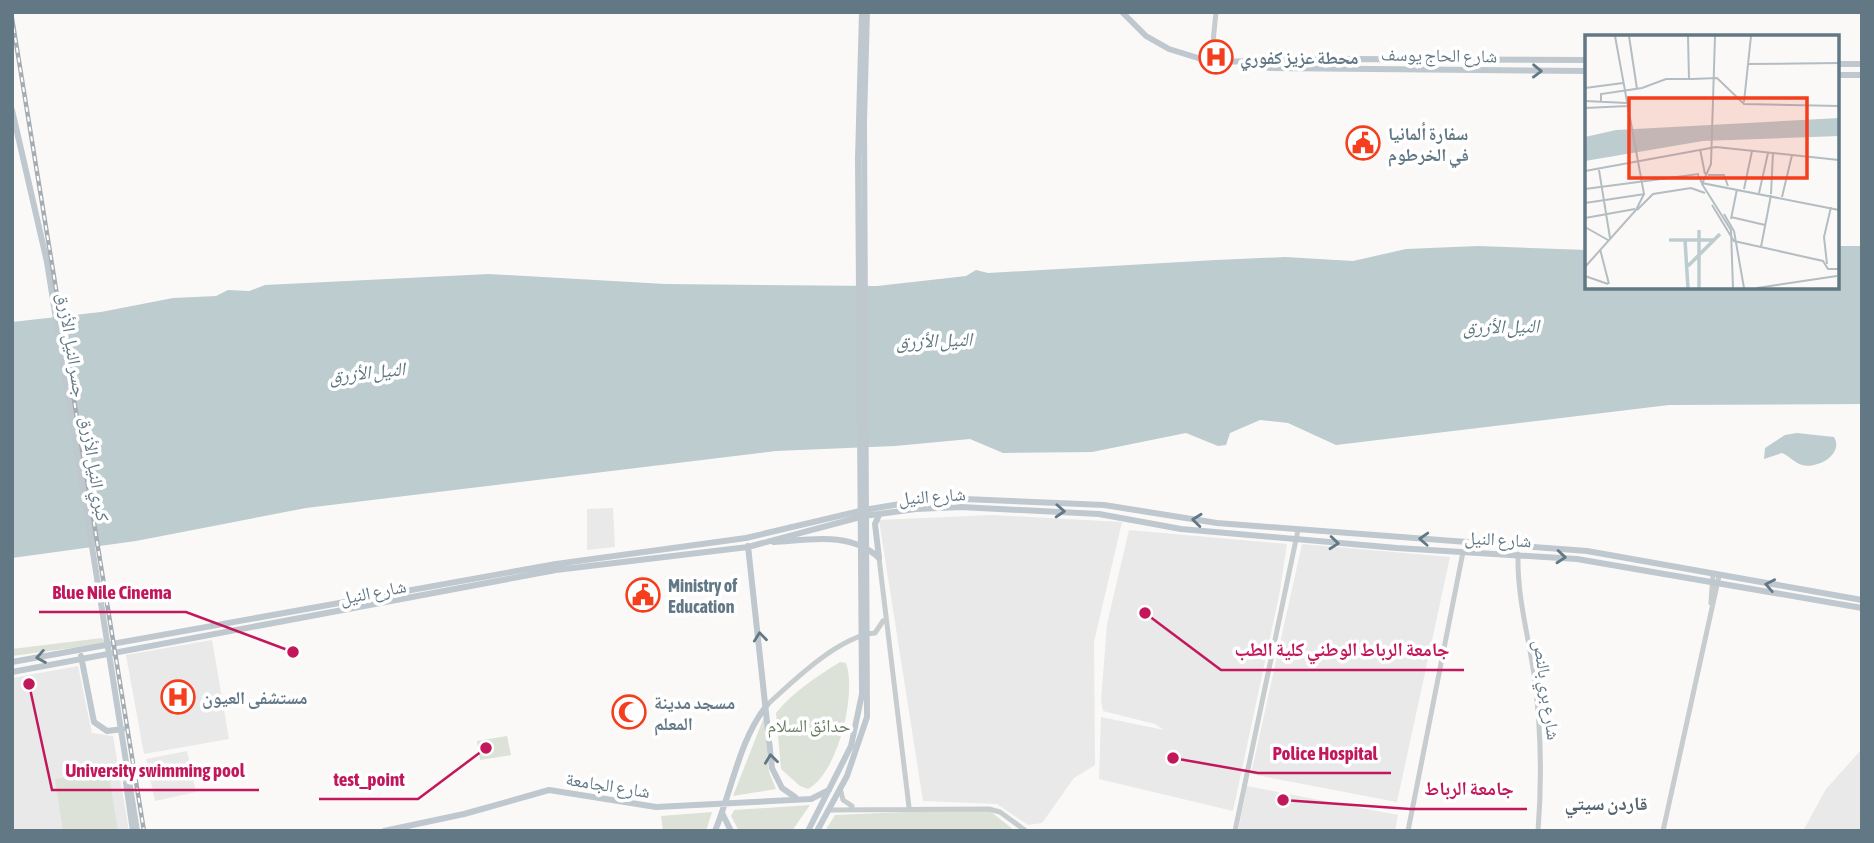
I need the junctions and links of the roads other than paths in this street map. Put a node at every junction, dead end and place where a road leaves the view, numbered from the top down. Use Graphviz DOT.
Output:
graph roads {
  1 [pos="860,12"];
  2 [pos="867,12"];
  3 [pos="872,12"];
  4 [pos="1122,12"];
  5 [pos="1216,12"];
  6 [pos="864,22"];
  7 [pos="1583,60"];
  8 [pos="1211,62"];
  9 [pos="1250,63"];
  10 [pos="1839,64"];
  11 [pos="1862,64"];
  12 [pos="1583,71"];
  13 [pos="1839,75"];
  14 [pos="1862,75"];
  15 [pos="12,110"];
  16 [pos="12,126"];
  17 [pos="49,284"];
  18 [pos="879,515"];
  19 [pos="1298,530"];
  20 [pos="746,538"];
  21 [pos="1296,539"];
  22 [pos="769,542"];
  23 [pos="748,547"];
  24 [pos="1463,552"];
  25 [pos="1518,554"];
  26 [pos="879,558"];
  27 [pos="1716,575"];
  28 [pos="1715,584"];
  29 [pos="1862,600"];
  30 [pos="1862,608"];
  31 [pos="884,617"];
  32 [pos="80,651"];
  33 [pos="82,660"];
  34 [pos="12,662"];
  35 [pos="12,672"];
  36 [pos="865,694"];
  37 [pos="767,705"];
  38 [pos="121,730"];
  39 [pos="840,788"];
  40 [pos="831,789"];
  41 [pos="800,799"];
  42 [pos="725,803"];
  43 [pos="855,807"];
  44 [pos="909,807"];
  45 [pos="829,810"];
  46 [pos="722,813"];
  47 [pos="135,831"];
  48 [pos="384,831"];
  49 [pos="715,831"];
  50 [pos="731,831"];
  51 [pos="808,831"];
  52 [pos="817,831"];
  53 [pos="1026,831"];
  54 [pos="1235,831"];
  55 [pos="1408,831"];
  56 [pos="1538,831"];
  57 [pos="1663,831"];
  1 -- 6 [label="main road"];
  2 -- 6 [label="main road"];
  3 -- 6 [label="main road"];
  4 -- 8 [label="main road, شارع الحاج يوسف"];
  5 -- 8 [label="street"];
  6 -- 36 [label="main road"];
  7 -- 9 [label="main road, شارع الحاج يوسف"];
  7 -- 12 [label="main road"];
  8 -- 9 [label="main road, شارع الحاج يوسف"];
  9 -- 12 [label="main road, شارع الحاج يوسف, one-way"];
  10 -- 11 [label="main road"];
  13 -- 14 [label="main road"];
  15 -- 17 [label="main road"];
  16 -- 17 [label="main road"];
  17 -- 38 [label="main road, جسر النيل الأزرق"];
  18 -- 21 [label="main road, شارع النيل, one-way"];
  18 -- 22 [label="main road, شارع النيل"];
  18 -- 26 [label="main road"];
  19 -- 20 [label="main road, شارع النيل, one-way"];
  19 -- 21 [label="street"];
  27 -- 19 [label="main road, شارع النيل, one-way"];
  20 -- 23 [label="main road"];
  20 -- 32 [label="main road, شارع النيل"];
  21 -- 24 [label="main road, شارع النيل, one-way"];
  21 -- 54 [label="street"];
  22 -- 23 [label="main road, شارع النيل"];
  22 -- 26 [label="main road"];
  23 -- 33 [label="main road, شارع النيل"];
  37 -- 23 [label="main road, one-way"];
  24 -- 25 [label="main road, شارع النيل"];
  24 -- 55 [label="street"];
  25 -- 28 [label="main road, شارع النيل, one-way"];
  25 -- 56 [label="street, شارع بري بالنص"];
  26 -- 31 [label="street"];
  27 -- 28 [label="street"];
  29 -- 27 [label="main road, شارع النيل, one-way"];
  28 -- 30 [label="main road, شارع النيل"];
  28 -- 57 [label="street"];
  31 -- 37 [label="street"];
  31 -- 44 [label="street"];
  32 -- 33 [label="main road"];
  32 -- 34 [label="main road, شارع النيل, one-way"];
  33 -- 35 [label="main road, شارع النيل"];
  33 -- 38 [label="main road"];
  36 -- 39 [label="main road"];
  36 -- 40 [label="main road"];
  41 -- 37 [label="main road, one-way"];
  37 -- 42 [label="main road"];
  38 -- 47 [label="main road, جسر النيل الأزرق"];
  39 -- 43 [label="street"];
  39 -- 45 [label="main road"];
  40 -- 41 [label="main road, شارع الجامعة"];
  40 -- 51 [label="main road"];
  41 -- 42 [label="main road, شارع الجامعة"];
  42 -- 46 [label="main road"];
  42 -- 48 [label="main road, شارع الجامعة"];
  43 -- 44 [label="street"];
  43 -- 45 [label="street"];
  44 -- 53 [label="street"];
  45 -- 52 [label="main road"];
  46 -- 49 [label="main road"];
  46 -- 50 [label="main road"];
}
